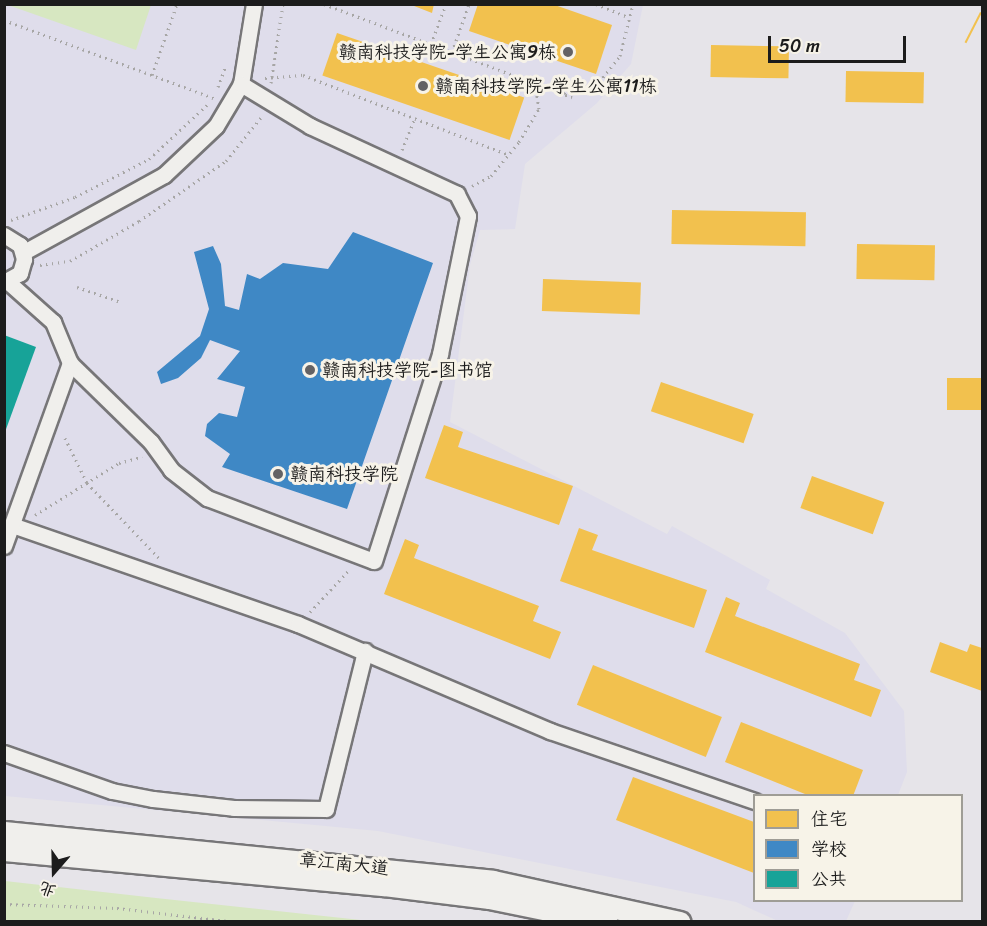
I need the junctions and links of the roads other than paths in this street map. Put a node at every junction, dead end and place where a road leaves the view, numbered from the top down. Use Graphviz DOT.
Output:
graph roads {
  1 [pos="254,4"];
  2 [pos="242,78"];
  3 [pos="4,236"];
  4 [pos="24,252"];
  5 [pos="6,281"];
  6 [pos="70,363"];
  7 [pos="12,525"];
  8 [pos="4,546"];
  9 [pos="365,651"];
  10 [pos="4,753"];
  11 [pos="753,801"];
  12 [pos="4,832"];
  13 [pos="4,850"];
  14 [pos="584,907"];
  15 [pos="607,921"];
  16 [pos="680,921"];
  1 -- 2 [label="street"];
  2 -- 4 [label="street"];
  2 -- 6 [label="street"];
  3 -- 4 [label="street"];
  4 -- 5 [label="street"];
  5 -- 6 [label="street"];
  6 -- 7 [label="street"];
  7 -- 8 [label="street"];
  7 -- 9 [label="street"];
  9 -- 10 [label="street"];
  9 -- 11 [label="street"];
  12 -- 14 [label="main road, 章江南大道"];
  13 -- 14 [label="main road, 章江南大道"];
  14 -- 15 [label="main road, 章江南大道"];
  14 -- 16 [label="main road, 章江南大道"];
}
